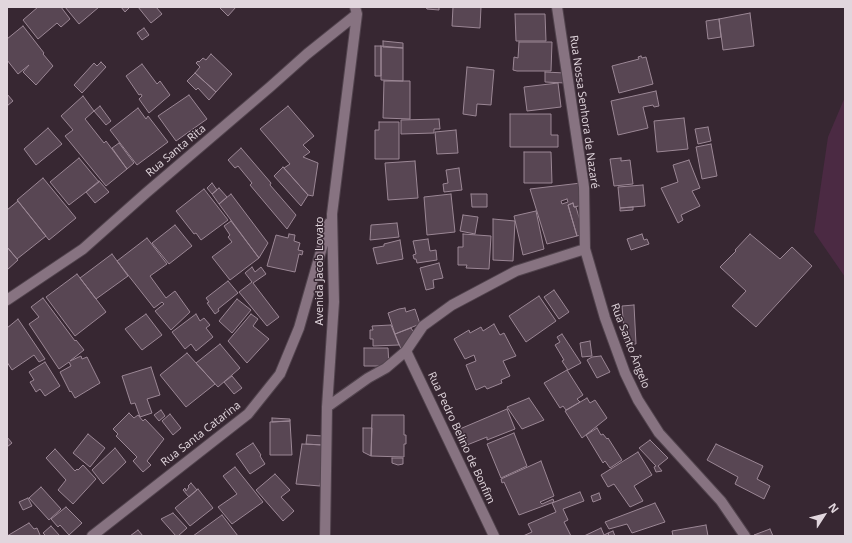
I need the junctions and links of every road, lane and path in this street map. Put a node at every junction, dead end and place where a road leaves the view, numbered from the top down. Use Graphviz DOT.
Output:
graph roads {
  1 [pos="557,7"];
  2 [pos="356,10"];
  3 [pos="332,214"];
  4 [pos="585,249"];
  5 [pos="7,300"];
  6 [pos="406,351"];
  7 [pos="327,407"];
  8 [pos="92,536"];
  9 [pos="325,536"];
  10 [pos="494,536"];
  11 [pos="745,536"];
  1 -- 4 [label="street, Rua Nossa Senhora de Nazaré"];
  2 -- 3 [label="street, Avenida Jacob Lovato"];
  2 -- 5 [label="street, Rua Santa Rita"];
  3 -- 7 [label="street, Avenida Jacob Lovato"];
  3 -- 8 [label="street, Rua Santa Catarina"];
  4 -- 6 [label="street"];
  4 -- 11 [label="street, Rua Santo Ângelo"];
  6 -- 7 [label="street"];
  6 -- 10 [label="street, Rua Pedro Belino de Bonfim"];
  7 -- 9 [label="street, Avenida Jacob Lovato"];
}
